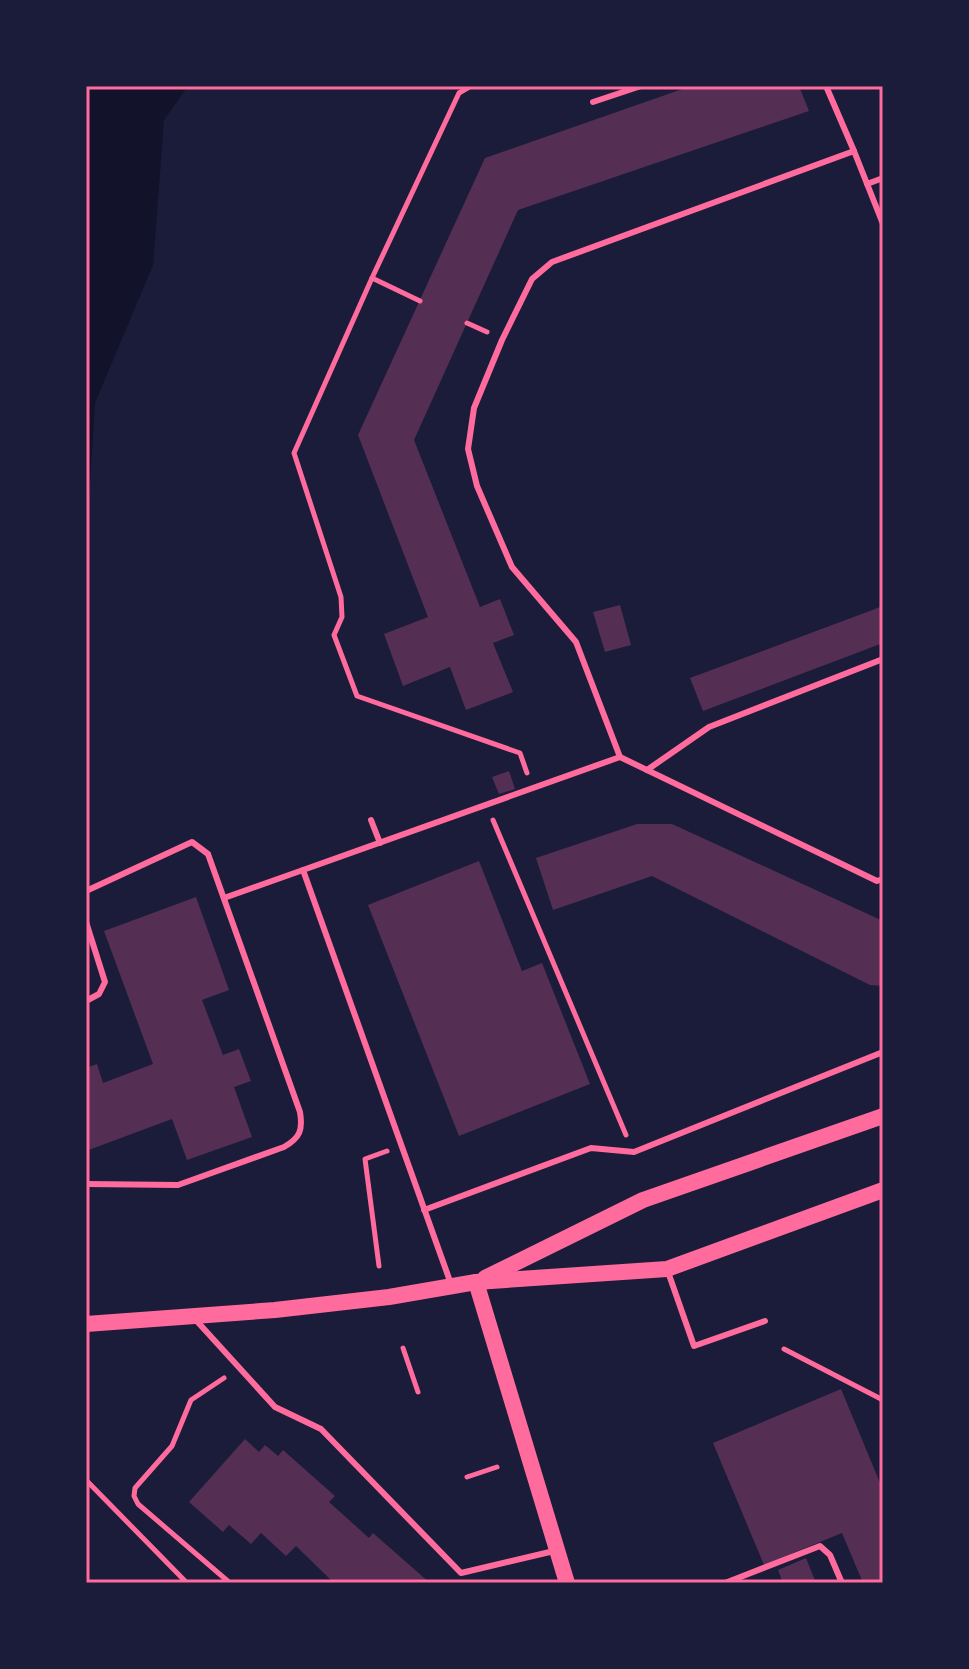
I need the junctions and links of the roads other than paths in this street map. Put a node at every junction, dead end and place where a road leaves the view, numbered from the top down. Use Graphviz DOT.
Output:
graph roads {
  1 [pos="641,86"];
  2 [pos="826,86"];
  3 [pos="593,102"];
  4 [pos="854,151"];
  5 [pos="883,178"];
  6 [pos="867,184"];
  7 [pos="883,224"];
  8 [pos="883,659"];
  9 [pos="620,757"];
  10 [pos="647,770"];
  11 [pos="371,820"];
  12 [pos="380,843"];
  13 [pos="303,870"];
  14 [pos="883,879"];
  15 [pos="86,891"];
  16 [pos="224,898"];
  17 [pos="86,922"];
  18 [pos="86,1001"];
  19 [pos="883,1052"];
  20 [pos="883,1116"];
  21 [pos="86,1184"];
  22 [pos="883,1190"];
  23 [pos="424,1210"];
  24 [pos="667,1269"];
  25 [pos="476,1282"];
  26 [pos="452,1287"];
  27 [pos="194,1318"];
  28 [pos="765,1321"];
  29 [pos="86,1324"];
  30 [pos="558,1551"];
  31 [pos="567,1583"];
  32 [pos="725,1583"];
  33 [pos="842,1583"];
  1 -- 3 [label="lane"];
  2 -- 4 [label="lane"];
  4 -- 6 [label="lane"];
  4 -- 9 [label="lane"];
  5 -- 6 [label="lane"];
  6 -- 7 [label="lane"];
  8 -- 10 [label="lane"];
  9 -- 10 [label="lane"];
  9 -- 12 [label="lane"];
  10 -- 14 [label="lane"];
  11 -- 12 [label="lane"];
  12 -- 13 [label="lane"];
  13 -- 16 [label="lane"];
  13 -- 23 [label="lane"];
  15 -- 16 [label="lane"];
  16 -- 21 [label="lane"];
  17 -- 18 [label="lane"];
  19 -- 23 [label="lane"];
  20 -- 25 [label="main road"];
  22 -- 24 [label="main road"];
  23 -- 26 [label="lane"];
  24 -- 25 [label="main road"];
  24 -- 28 [label="lane"];
  25 -- 26 [label="main road"];
  25 -- 30 [label="main road"];
  26 -- 27 [label="main road"];
  27 -- 29 [label="main road"];
  27 -- 30 [label="lane"];
  30 -- 31 [label="main road"];
  32 -- 33 [label="lane"];
}
